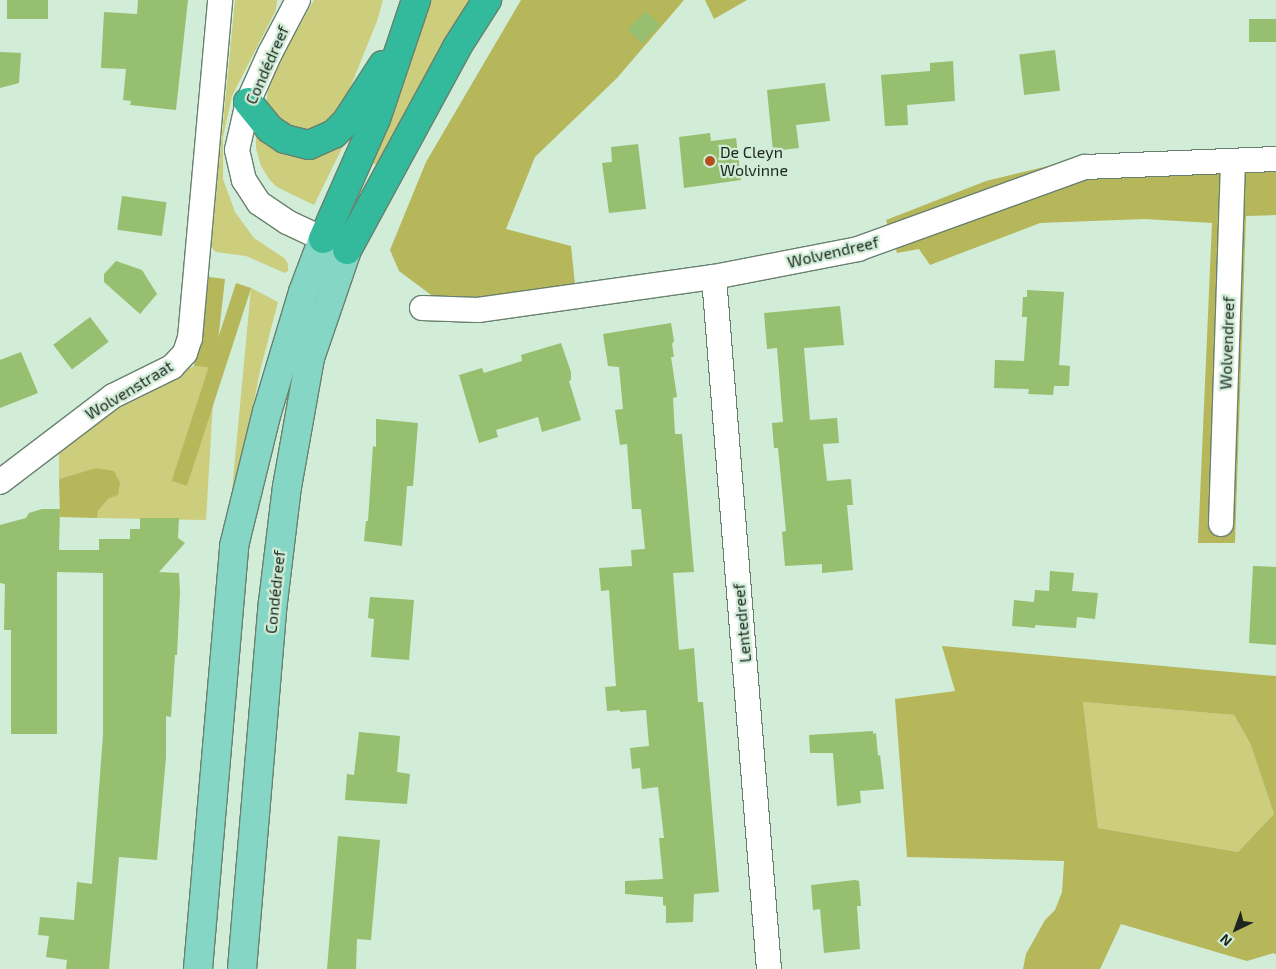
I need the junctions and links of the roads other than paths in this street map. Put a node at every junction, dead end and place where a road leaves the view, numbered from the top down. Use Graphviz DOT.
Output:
graph roads {
  1 [pos="220,0"];
  2 [pos="298,0"];
  3 [pos="416,0"];
  4 [pos="487,0"];
  5 [pos="403,41"];
  6 [pos="248,102"];
  7 [pos="1276,159"];
  8 [pos="1233,162"];
  9 [pos="334,244"];
  10 [pos="714,277"];
  11 [pos="422,308"];
  12 [pos="0,482"];
  13 [pos="1220,524"];
  14 [pos="198,969"];
  15 [pos="242,969"];
  16 [pos="769,969"];
  1 -- 12 [label="street, Wolvenstraat"];
  2 -- 6 [label="street, Condédreef"];
  3 -- 5 [label="highway"];
  4 -- 9 [label="highway"];
  5 -- 6 [label="highway"];
  5 -- 9 [label="highway"];
  6 -- 9 [label="street, Condédreef"];
  7 -- 8 [label="street, Wolvendreef"];
  8 -- 10 [label="street, Wolvendreef"];
  8 -- 13 [label="street, Wolvendreef"];
  9 -- 14 [label="main road"];
  9 -- 15 [label="main road, Condédreef"];
  10 -- 11 [label="street, Wolvendreef"];
  10 -- 16 [label="street, Lentedreef"];
}
